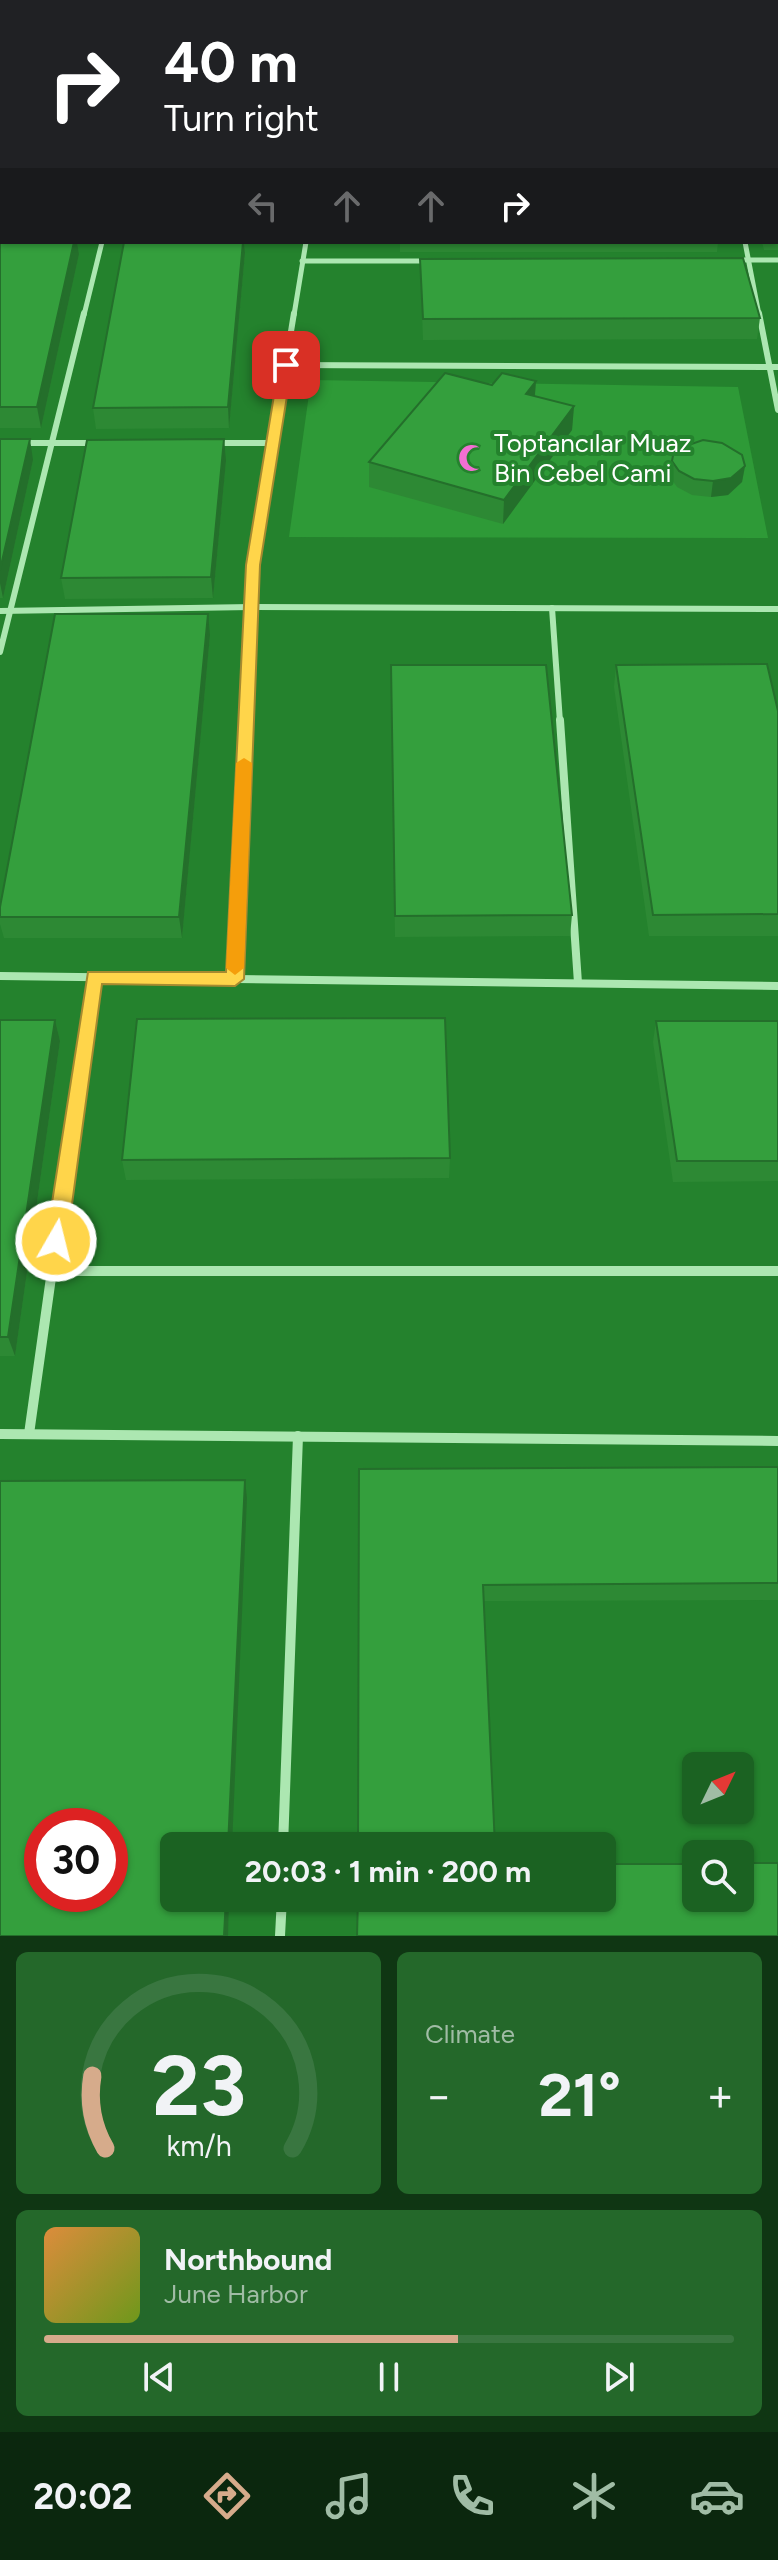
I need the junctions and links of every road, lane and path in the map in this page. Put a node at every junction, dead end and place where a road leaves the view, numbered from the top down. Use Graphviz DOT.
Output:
graph roads {
  1 [pos="101,244"];
  2 [pos="306,244"];
  3 [pos="746,244"];
  4 [pos="734,260"];
  5 [pos="750,260"];
  6 [pos="778,260"];
  7 [pos="302,261"];
  8 [pos="446,261"];
  9 [pos="286,365"];
  10 [pos="774,367"];
  11 [pos="778,410"];
  12 [pos="0,443"];
  13 [pos="51,443"];
  14 [pos="99,443"];
  15 [pos="210,443"];
  16 [pos="273,443"];
  17 [pos="251,607"];
  18 [pos="552,608"];
  19 [pos="778,609"];
  20 [pos="4,611"];
  21 [pos="0,652"];
  22 [pos="0,976"];
  23 [pos="94,977"];
  24 [pos="235,979"];
  25 [pos="578,983"];
  26 [pos="778,986"];
  27 [pos="52,1271"];
  28 [pos="778,1271"];
  29 [pos="0,1434"];
  30 [pos="29,1434"];
  31 [pos="298,1436"];
  32 [pos="778,1441"];
  33 [pos="284,1832"];
  34 [pos="281,1912"];
  35 [pos="280,1936"];
  1 -- 13 [label="street"];
  2 -- 7 [label="street"];
  3 -- 5 [label="street"];
  4 -- 5 [label="street"];
  5 -- 6 [label="street"];
  5 -- 10 [label="street"];
  7 -- 8 [label="street"];
  7 -- 9 [label="street"];
  9 -- 10 [label="street"];
  9 -- 16 [label="street"];
  10 -- 11 [label="street"];
  12 -- 13 [label="street"];
  13 -- 14 [label="street"];
  13 -- 20 [label="street"];
  15 -- 16 [label="street"];
  16 -- 17 [label="street"];
  17 -- 18 [label="street"];
  17 -- 20 [label="street"];
  17 -- 24 [label="street"];
  18 -- 19 [label="street"];
  18 -- 25 [label="street"];
  20 -- 21 [label="street"];
  22 -- 23 [label="street"];
  23 -- 24 [label="street"];
  23 -- 27 [label="street"];
  24 -- 25 [label="street"];
  25 -- 26 [label="street"];
  27 -- 28 [label="street"];
  27 -- 30 [label="street"];
  29 -- 30 [label="street"];
  30 -- 31 [label="street"];
  31 -- 32 [label="street"];
  31 -- 33 [label="street"];
  34 -- 35 [label="street"];
}
